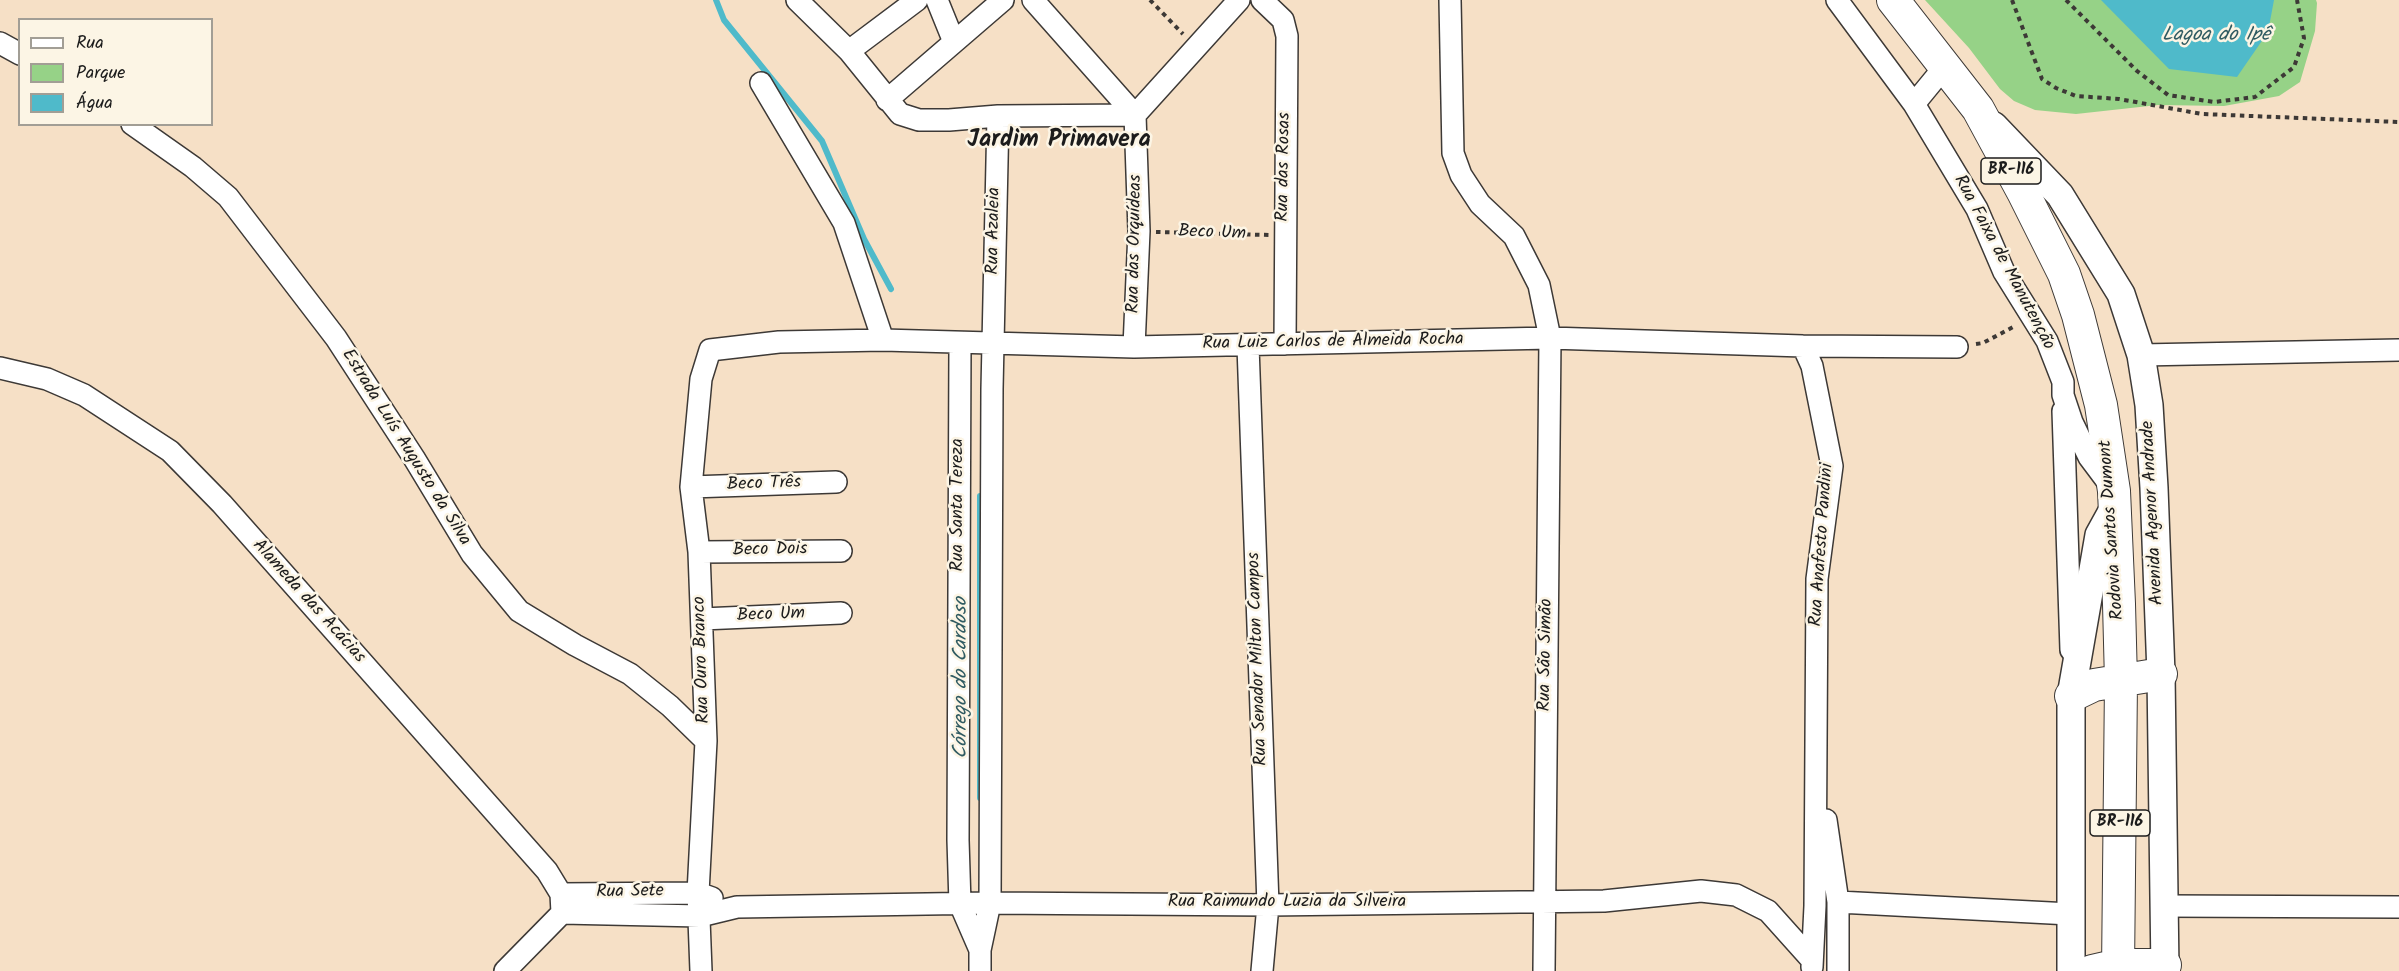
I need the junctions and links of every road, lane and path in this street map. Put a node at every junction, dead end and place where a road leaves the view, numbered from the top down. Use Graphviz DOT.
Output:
graph roads {
  1 [pos="797,0"];
  2 [pos="917,0"];
  3 [pos="937,0"];
  4 [pos="1003,0"];
  5 [pos="1033,0"];
  6 [pos="1150,0"];
  7 [pos="1239,0"];
  8 [pos="1262,0"];
  9 [pos="1450,0"];
  10 [pos="1837,0"];
  11 [pos="1893,0"];
  12 [pos="2012,0"];
  13 [pos="2066,0"];
  14 [pos="2297,0"];
  15 [pos="954,42"];
  16 [pos="0,43"];
  17 [pos="1196,47"];
  18 [pos="849,51"];
  19 [pos="18,53"];
  20 [pos="1946,65"];
  21 [pos="761,83"];
  22 [pos="887,100"];
  23 [pos="1914,104"];
  24 [pos="1978,109"];
  25 [pos="1135,115"];
  26 [pos="998,116"];
  27 [pos="2399,122"];
  28 [pos="135,126"];
  29 [pos="1140,231"];
  30 [pos="1285,236"];
  31 [pos="2034,318"];
  32 [pos="1550,338"];
  33 [pos="883,340"];
  34 [pos="960,344"];
  35 [pos="1285,344"];
  36 [pos="993,345"];
  37 [pos="1248,346"];
  38 [pos="1803,346"];
  39 [pos="1134,347"];
  40 [pos="1957,347"];
  41 [pos="710,350"];
  42 [pos="2399,350"];
  43 [pos="2141,355"];
  44 [pos="0,368"];
  45 [pos="2063,395"];
  46 [pos="836,482"];
  47 [pos="691,487"];
  48 [pos="2115,498"];
  49 [pos="841,551"];
  50 [pos="699,552"];
  51 [pos="841,613"];
  52 [pos="702,619"];
  53 [pos="2161,674"];
  54 [pos="2121,681"];
  55 [pos="2071,696"];
  56 [pos="706,741"];
  57 [pos="1815,748"];
  58 [pos="698,893"];
  59 [pos="1544,900"];
  60 [pos="1838,902"];
  61 [pos="990,903"];
  62 [pos="562,904"];
  63 [pos="960,904"];
  64 [pos="1269,905"];
  65 [pos="2164,906"];
  66 [pos="2399,907"];
  67 [pos="737,908"];
  68 [pos="2070,914"];
  69 [pos="700,916"];
  70 [pos="980,961"];
  71 [pos="1812,965"];
  72 [pos="2165,968"];
  73 [pos="2109,969"];
  74 [pos="505,971"];
  75 [pos="701,971"];
  76 [pos="1262,971"];
  77 [pos="1544,971"];
  78 [pos="1838,971"];
  79 [pos="2071,971"];
  1 -- 18 [label="street"];
  2 -- 18 [label="street"];
  3 -- 15 [label="street"];
  4 -- 15 [label="street"];
  5 -- 25 [label="street"];
  6 -- 17 [label="path"];
  7 -- 17 [label="street"];
  8 -- 30 [label="street, Rua das Rosas"];
  9 -- 32 [label="street, Rua São Simão"];
  10 -- 23 [label="street, Rua Faixa de Manutenção"];
  11 -- 20 [label="highway, Rodovia Santos Dumont / BR-116"];
  12 -- 27 [label="path"];
  13 -- 14 [label="path"];
  15 -- 22 [label="street"];
  16 -- 19 [label="street"];
  17 -- 25 [label="street"];
  18 -- 22 [label="street"];
  20 -- 23 [label="street"];
  20 -- 24 [label="highway, Rodovia Santos Dumont / BR-116"];
  21 -- 33 [label="street"];
  22 -- 26 [label="street"];
  23 -- 31 [label="street, Rua Faixa de Manutenção"];
  24 -- 43 [label="main road, Avenida Agenor Andrade"];
  24 -- 48 [label="highway, Rodovia Santos Dumont / BR-116"];
  25 -- 26 [label="street"];
  25 -- 29 [label="street, Rua das Orquídeas"];
  26 -- 36 [label="street, Rua Azaleia"];
  28 -- 56 [label="street, Estrada Luís Augusto da Silva"];
  29 -- 30 [label="path, Beco Um"];
  29 -- 39 [label="street, Rua das Orquídeas"];
  30 -- 35 [label="street, Rua das Rosas"];
  31 -- 40 [label="path"];
  31 -- 45 [label="street, Rua Faixa de Manutenção"];
  32 -- 35 [label="street, Rua Luiz Carlos de Almeida Rocha"];
  32 -- 38 [label="street, Rua Luiz Carlos de Almeida Rocha"];
  32 -- 59 [label="street, Rua São Simão"];
  33 -- 34 [label="street, Rua Luiz Carlos de Almeida Rocha"];
  33 -- 41 [label="street, Rua Luiz Carlos de Almeida Rocha"];
  34 -- 36 [label="street, Rua Luiz Carlos de Almeida Rocha"];
  34 -- 63 [label="street, Rua Santa Tereza"];
  35 -- 37 [label="street, Rua Luiz Carlos de Almeida Rocha"];
  36 -- 39 [label="street, Rua Luiz Carlos de Almeida Rocha"];
  36 -- 61 [label="street, Rua Santa Tereza"];
  37 -- 39 [label="street, Rua Luiz Carlos de Almeida Rocha"];
  37 -- 64 [label="street, Rua Senador Milton Campos"];
  38 -- 40 [label="street, Rua Luiz Carlos de Almeida Rocha"];
  38 -- 57 [label="street, Rua Anafesto Pandini"];
  41 -- 47 [label="street, Rua Ouro Branco"];
  42 -- 43 [label="street"];
  43 -- 53 [label="main road, Avenida Agenor Andrade"];
  44 -- 62 [label="street, Alameda das Acácias"];
  45 -- 48 [label="street, Rua Faixa de Manutenção"];
  45 -- 55 [label="street, Rua Faixa de Manutenção"];
  46 -- 47 [label="street, Beco Três"];
  47 -- 50 [label="street, Rua Ouro Branco"];
  48 -- 54 [label="highway, Rodovia Santos Dumont / BR-116"];
  48 -- 55 [label="main road"];
  49 -- 50 [label="street, Beco Dois"];
  50 -- 52 [label="street, Rua Ouro Branco"];
  51 -- 52 [label="street, Beco Um"];
  52 -- 56 [label="street, Rua Ouro Branco"];
  53 -- 54 [label="highway"];
  53 -- 65 [label="main road, Avenida Agenor Andrade"];
  54 -- 55 [label="highway"];
  54 -- 73 [label="highway, Rodovia Santos Dumont / BR-116"];
  55 -- 68 [label="main road"];
  56 -- 58 [label="street, Rua Ouro Branco"];
  57 -- 60 [label="street, Rua Anafesto Pandini"];
  57 -- 71 [label="street, Rua Anafesto Pandini"];
  58 -- 62 [label="street, Rua Sete"];
  58 -- 67 [label="street, Rua Raimundo Luzia da Silveira"];
  58 -- 69 [label="street, Rua Ouro Branco"];
  59 -- 64 [label="street, Rua Raimundo Luzia da Silveira"];
  59 -- 71 [label="street, Rua Raimundo Luzia da Silveira"];
  59 -- 77 [label="street, Rua São Simão"];
  60 -- 68 [label="street"];
  60 -- 78 [label="street, Rua Anafesto Pandini"];
  61 -- 63 [label="street, Rua Raimundo Luzia da Silveira"];
  61 -- 64 [label="street, Rua Raimundo Luzia da Silveira"];
  61 -- 70 [label="street, Rua Santa Tereza"];
  62 -- 69 [label="street, Rua Sete"];
  62 -- 74 [label="street"];
  63 -- 67 [label="street, Rua Raimundo Luzia da Silveira"];
  63 -- 70 [label="street, Rua Santa Tereza"];
  64 -- 76 [label="street, Rua Senador Milton Campos"];
  65 -- 66 [label="street"];
  65 -- 72 [label="main road, Avenida Agenor Andrade"];
  67 -- 69 [label="street, Rua Raimundo Luzia da Silveira"];
  68 -- 79 [label="main road"];
  69 -- 75 [label="street, Rua Ouro Branco"];
  72 -- 73 [label="highway"];
}
